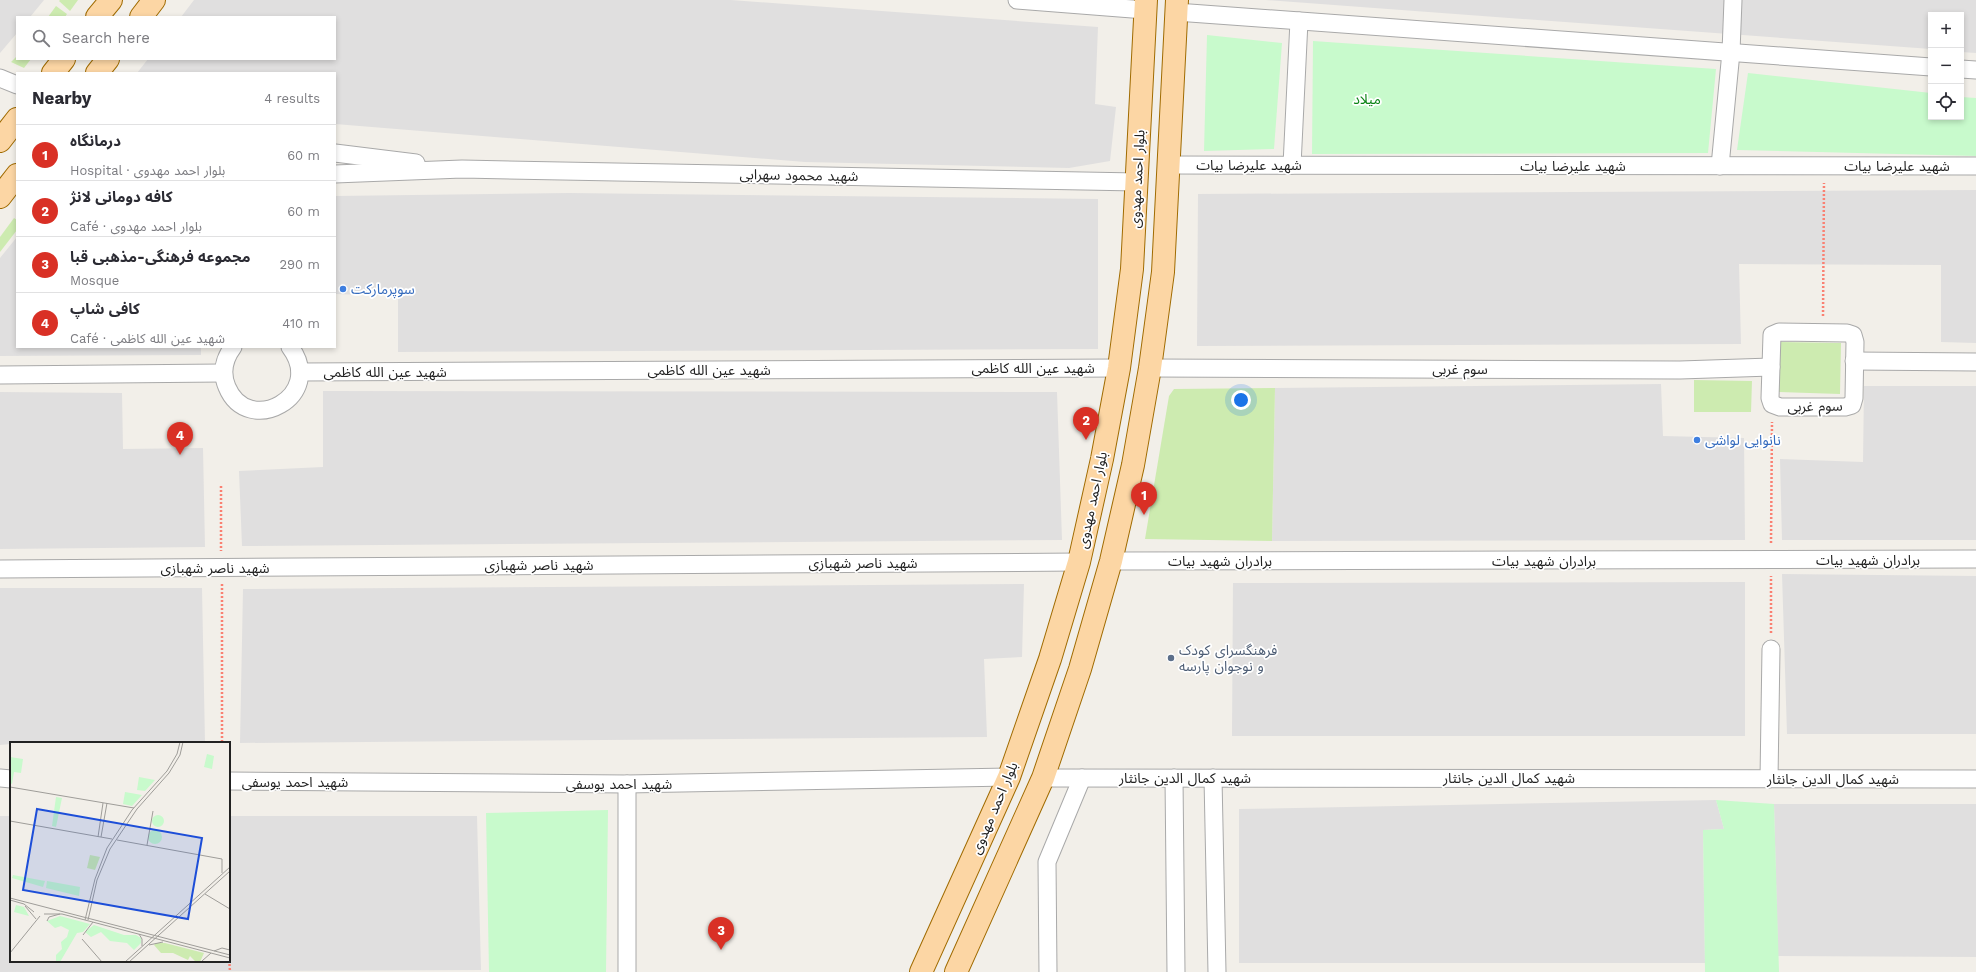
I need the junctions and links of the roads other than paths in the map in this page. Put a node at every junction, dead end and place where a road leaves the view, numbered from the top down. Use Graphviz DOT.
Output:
graph roads {
  1 [pos="111,0"];
  2 [pos="154,0"];
  3 [pos="1017,0"];
  4 [pos="1733,0"];
  5 [pos="1145,5"];
  6 [pos="1177,6"];
  7 [pos="98,16"];
  8 [pos="141,16"];
  9 [pos="1299,21"];
  10 [pos="1731,52"];
  11 [pos="63,60"];
  12 [pos="107,60"];
  13 [pos="1928,66"];
  14 [pos="1964,69"];
  15 [pos="1976,70"];
  16 [pos="54,72"];
  17 [pos="98,72"];
  18 [pos="0,78"];
  19 [pos="16,85"];
  20 [pos="16,120"];
  21 [pos="0,141"];
  22 [pos="336,152"];
  23 [pos="1169,165"];
  24 [pos="1292,165"];
  25 [pos="1720,166"];
  26 [pos="1976,166"];
  27 [pos="462,169"];
  28 [pos="336,174"];
  29 [pos="16,177"];
  30 [pos="1137,182"];
  31 [pos="0,197"];
  32 [pos="233,348"];
  33 [pos="291,348"];
  34 [pos="1854,361"];
  35 [pos="1976,362"];
  36 [pos="1771,367"];
  37 [pos="1119,368"];
  38 [pos="1150,368"];
  39 [pos="300,372"];
  40 [pos="223,373"];
  41 [pos="0,375"];
  42 [pos="1976,559"];
  43 [pos="1111,561"];
  44 [pos="1079,562"];
  45 [pos="0,568"];
  46 [pos="1771,649"];
  47 [pos="1009,777"];
  48 [pos="1043,778"];
  49 [pos="1082,778"];
  50 [pos="1174,778"];
  51 [pos="1213,778"];
  52 [pos="1770,779"];
  53 [pos="1976,779"];
  54 [pos="230,781"];
  55 [pos="627,784"];
  56 [pos="627,972"];
  57 [pos="922,972"];
  58 [pos="956,972"];
  59 [pos="1048,972"];
  60 [pos="1176,972"];
  61 [pos="1217,972"];
  1 -- 7 [label="main road"];
  2 -- 8 [label="main road"];
  3 -- 5 [label="street"];
  4 -- 10 [label="street"];
  5 -- 30 [label="main road, بلوار احمد مهدوی"];
  6 -- 9 [label="street"];
  6 -- 23 [label="main road"];
  9 -- 10 [label="street"];
  9 -- 24 [label="street"];
  10 -- 13 [label="street"];
  10 -- 25 [label="street"];
  11 -- 16 [label="main road"];
  12 -- 17 [label="main road"];
  14 -- 15 [label="street"];
  18 -- 19 [label="street"];
  20 -- 21 [label="main road"];
  22 -- 27 [label="street, شهید محمود سهرابی"];
  23 -- 24 [label="street, شهید علیرضا بیات"];
  23 -- 38 [label="main road"];
  24 -- 25 [label="street, شهید علیرضا بیات"];
  25 -- 26 [label="street, شهید علیرضا بیات"];
  27 -- 28 [label="street, شهید محمود سهرابی"];
  27 -- 30 [label="street, شهید محمود سهرابی"];
  29 -- 31 [label="main road"];
  30 -- 37 [label="main road, بلوار احمد مهدوی"];
  32 -- 40 [label="street"];
  33 -- 39 [label="street"];
  34 -- 35 [label="street"];
  34 -- 36 [label="street, سوم غربی"];
  34 -- 36 [label="street, سوم غربی"];
  36 -- 38 [label="street, سوم غربی"];
  37 -- 38 [label="main road"];
  37 -- 39 [label="street, شهید عین الله کاظمی"];
  37 -- 44 [label="main road, بلوار احمد مهدوی"];
  38 -- 43 [label="main road"];
  39 -- 40 [label="street"];
  40 -- 41 [label="street"];
  42 -- 43 [label="street, برادران شهید بیات"];
  43 -- 48 [label="main road"];
  44 -- 45 [label="street, شهید ناصر شهبازی"];
  44 -- 47 [label="main road, بلوار احمد مهدوی"];
  46 -- 52 [label="street"];
  47 -- 48 [label="main road"];
  47 -- 55 [label="street, شهید احمد یوسفی"];
  47 -- 57 [label="main road, بلوار احمد مهدوی"];
  48 -- 49 [label="street, شهید کمال الدین جانثار"];
  48 -- 58 [label="main road"];
  49 -- 50 [label="street, شهید کمال الدین جانثار"];
  49 -- 59 [label="street"];
  50 -- 51 [label="street, شهید کمال الدین جانثار"];
  50 -- 60 [label="street"];
  51 -- 52 [label="street, شهید کمال الدین جانثار"];
  51 -- 61 [label="street"];
  52 -- 53 [label="street, شهید کمال الدین جانثار"];
  54 -- 55 [label="street, شهید احمد یوسفی"];
  55 -- 56 [label="street"];
}
